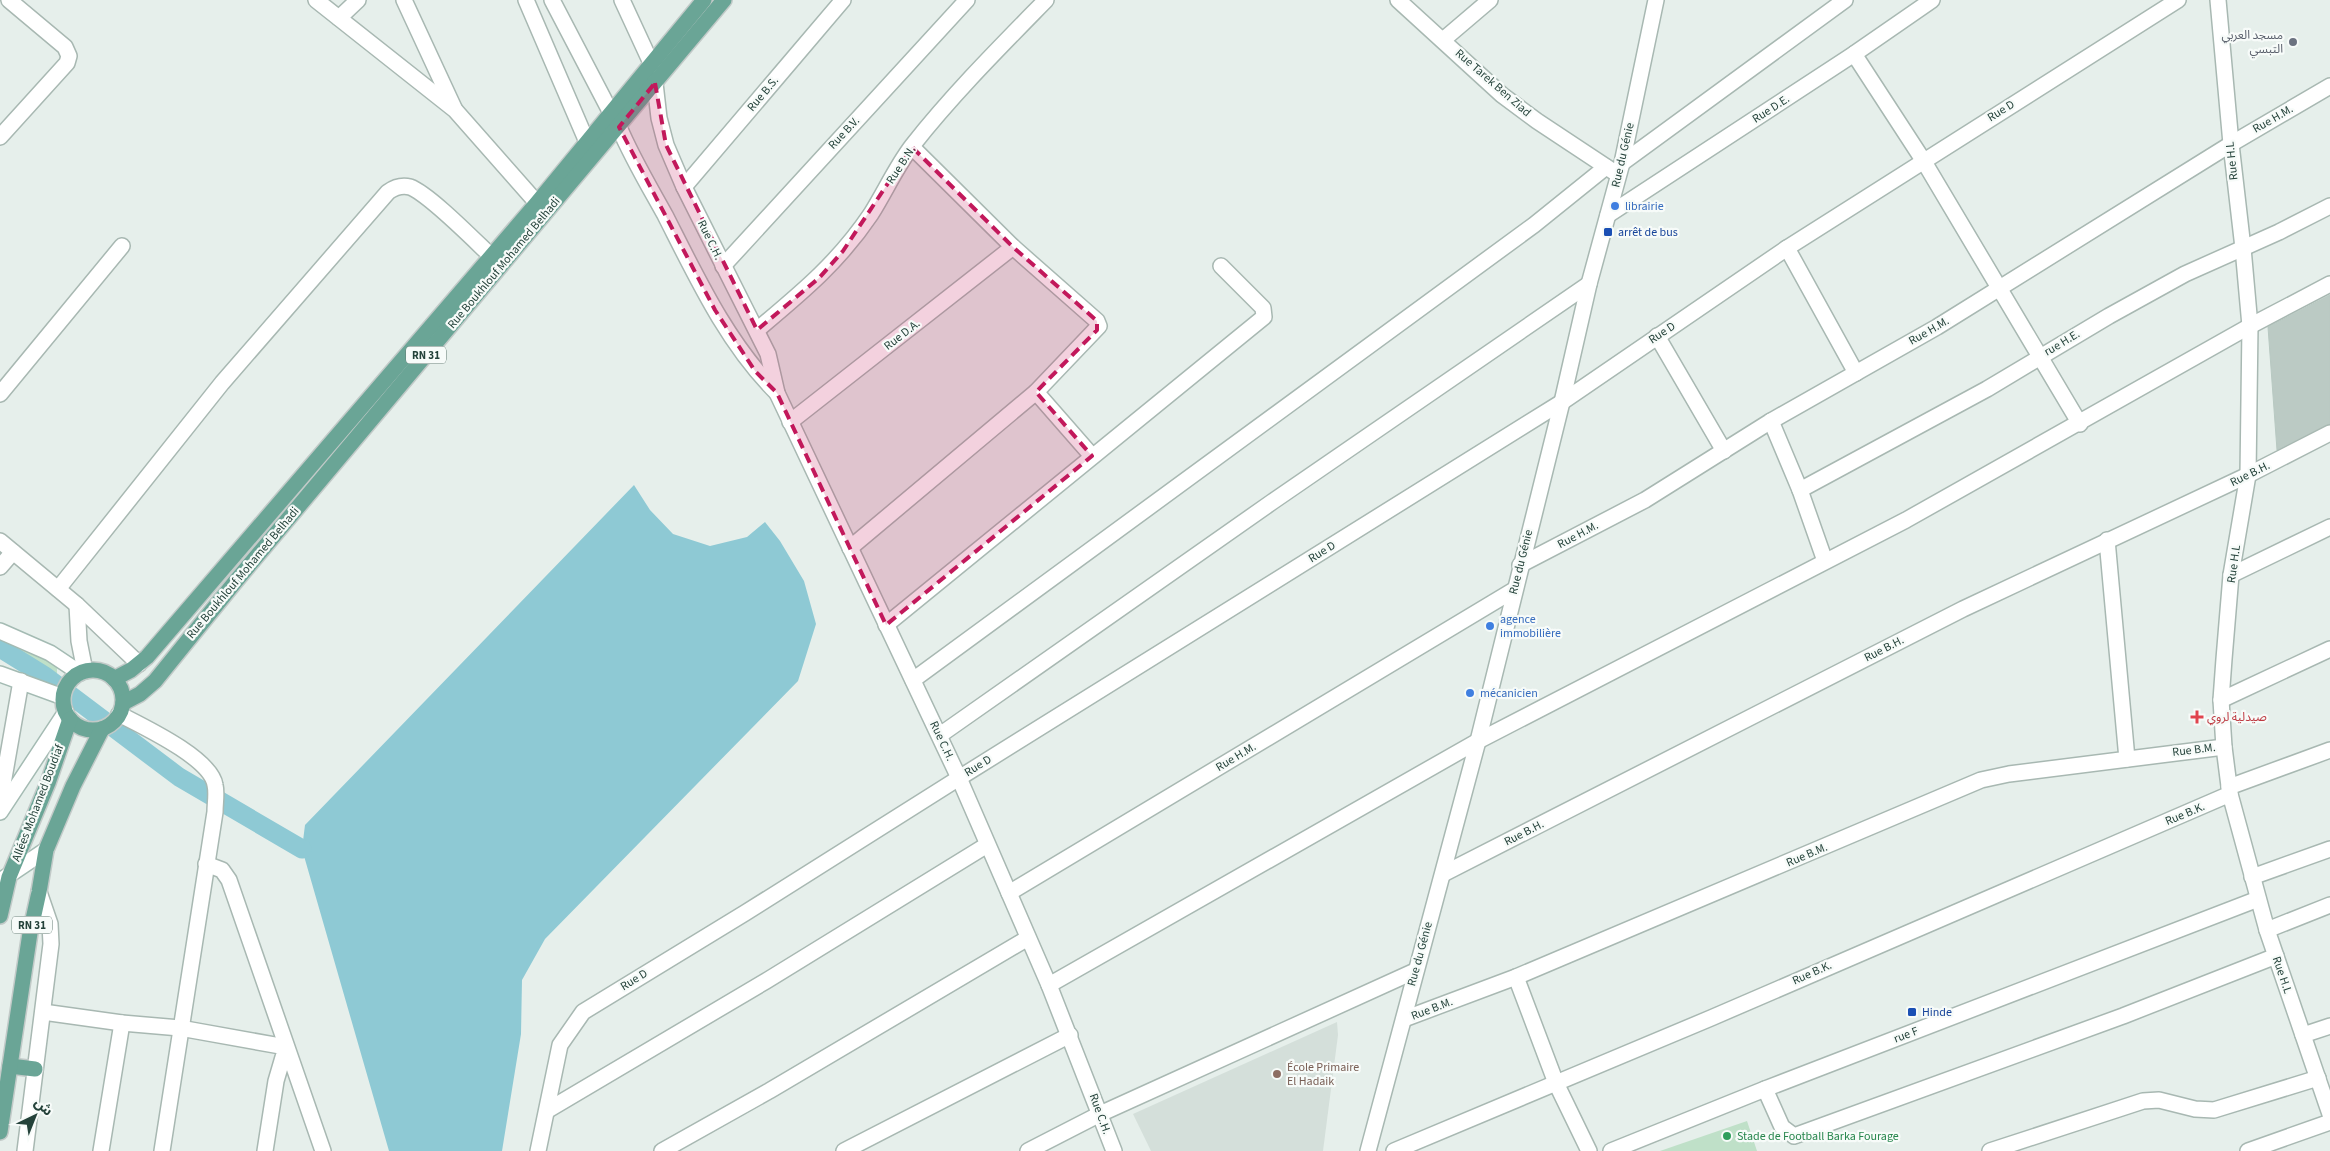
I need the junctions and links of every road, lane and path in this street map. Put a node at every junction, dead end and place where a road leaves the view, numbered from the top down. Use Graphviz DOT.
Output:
graph roads {
  1 [pos="9,0"];
  2 [pos="316,0"];
  3 [pos="358,0"];
  4 [pos="404,0"];
  5 [pos="526,0"];
  6 [pos="552,0"];
  7 [pos="622,0"];
  8 [pos="704,0"];
  9 [pos="724,0"];
  10 [pos="843,0"];
  11 [pos="967,0"];
  12 [pos="1046,0"];
  13 [pos="1398,0"];
  14 [pos="1490,0"];
  15 [pos="1656,0"];
  16 [pos="1845,0"];
  17 [pos="1932,0"];
  18 [pos="2178,0"];
  19 [pos="2218,0"];
  20 [pos="339,18"];
  21 [pos="1443,40"];
  22 [pos="1854,54"];
  23 [pos="652,65"];
  24 [pos="655,83"];
  25 [pos="2330,86"];
  26 [pos="455,110"];
  27 [pos="611,114"];
  28 [pos="619,127"];
  29 [pos="0,136"];
  30 [pos="587,142"];
  31 [pos="2231,144"];
  32 [pos="912,147"];
  33 [pos="1923,160"];
  34 [pos="1615,168"];
  35 [pos="684,187"];
  36 [pos="537,203"];
  37 [pos="2330,206"];
  38 [pos="1608,215"];
  39 [pos="122,246"];
  40 [pos="1013,247"];
  41 [pos="1787,248"];
  42 [pos="2243,248"];
  43 [pos="491,256"];
  44 [pos="723,266"];
  45 [pos="1221,266"];
  46 [pos="1589,284"];
  47 [pos="2330,284"];
  48 [pos="1999,289"];
  49 [pos="2250,326"];
  50 [pos="757,330"];
  51 [pos="1657,336"];
  52 [pos="2040,357"];
  53 [pos="1856,373"];
  54 [pos="1036,392"];
  55 [pos="776,393"];
  56 [pos="0,394"];
  57 [pos="1562,402"];
  58 [pos="790,422"];
  59 [pos="1771,422"];
  60 [pos="2080,424"];
  61 [pos="2330,434"];
  62 [pos="1724,450"];
  63 [pos="1092,456"];
  64 [pos="2248,476"];
  65 [pos="1800,490"];
  66 [pos="2330,527"];
  67 [pos="2107,540"];
  68 [pos="0,541"];
  69 [pos="850,548"];
  70 [pos="13,552"];
  71 [pos="1825,561"];
  72 [pos="1520,565"];
  73 [pos="0,567"];
  74 [pos="2232,575"];
  75 [pos="58,589"];
  76 [pos="1514,590"];
  77 [pos="77,605"];
  78 [pos="886,625"];
  79 [pos="0,631"];
  80 [pos="2330,650"];
  81 [pos="139,664"];
  82 [pos="82,672"];
  83 [pos="0,674"];
  84 [pos="114,679"];
  85 [pos="914,680"];
  86 [pos="21,681"];
  87 [pos="63,696"];
  88 [pos="2221,700"];
  89 [pos="121,708"];
  90 [pos="68,716"];
  91 [pos="102,728"];
  92 [pos="940,735"];
  93 [pos="1478,741"];
  94 [pos="2224,746"];
  95 [pos="2330,750"];
  96 [pos="2127,759"];
  97 [pos="959,778"];
  98 [pos="2230,791"];
  99 [pos="0,801"];
  100 [pos="0,812"];
  101 [pos="987,845"];
  102 [pos="2330,849"];
  103 [pos="46,850"];
  104 [pos="206,864"];
  105 [pos="1443,874"];
  106 [pos="2252,877"];
  107 [pos="5,879"];
  108 [pos="39,892"];
  109 [pos="1009,893"];
  110 [pos="2258,899"];
  111 [pos="2330,905"];
  112 [pos="0,916"];
  113 [pos="2267,930"];
  114 [pos="1028,938"];
  115 [pos="2276,956"];
  116 [pos="1415,971"];
  117 [pos="1516,977"];
  118 [pos="1049,985"];
  119 [pos="42,1012"];
  120 [pos="1404,1019"];
  121 [pos="122,1023"];
  122 [pos="2330,1026"];
  123 [pos="180,1028"];
  124 [pos="1070,1035"];
  125 [pos="2303,1035"];
  126 [pos="286,1047"];
  127 [pos="10,1066"];
  128 [pos="35,1069"];
  129 [pos="2318,1078"];
  130 [pos="1556,1082"];
  131 [pos="1764,1089"];
  132 [pos="548,1110"];
  133 [pos="1100,1114"];
  134 [pos="2330,1114"];
  135 [pos="2330,1122"];
  136 [pos="0,1132"];
  137 [pos="25,1151"];
  138 [pos="101,1151"];
  139 [pos="162,1151"];
  140 [pos="264,1151"];
  141 [pos="323,1151"];
  142 [pos="538,1151"];
  143 [pos="662,1151"];
  144 [pos="844,1151"];
  145 [pos="1028,1151"];
  146 [pos="1114,1151"];
  147 [pos="1368,1151"];
  148 [pos="1394,1151"];
  149 [pos="1589,1151"];
  150 [pos="1611,1151"];
  151 [pos="1990,1151"];
  152 [pos="2248,1151"];
  1 -- 29 [label="street"];
  2 -- 20 [label="street"];
  3 -- 20 [label="street"];
  4 -- 26 [label="street"];
  5 -- 30 [label="street"];
  6 -- 27 [label="street"];
  7 -- 23 [label="street"];
  8 -- 23 [label="main road, Rue Boukhlouf Mohamed Belhadi / RN 31"];
  9 -- 24 [label="main road, Rue Boukhlouf Mohamed Belhadi / RN 31"];
  10 -- 35 [label="street, Rue B.S."];
  11 -- 44 [label="street, Rue B.V."];
  12 -- 32 [label="street, Rue B.N."];
  13 -- 21 [label="street, Rue Tarek Ben Ziad"];
  14 -- 21 [label="street"];
  15 -- 34 [label="street, Rue du Génie"];
  16 -- 34 [label="street"];
  17 -- 22 [label="street, Rue D.E."];
  18 -- 33 [label="street, Rue D"];
  19 -- 31 [label="street, Rue H.L"];
  20 -- 26 [label="street"];
  21 -- 34 [label="street, Rue Tarek Ben Ziad"];
  22 -- 33 [label="street"];
  22 -- 38 [label="street, Rue D.E."];
  23 -- 27 [label="main road, Rue Boukhlouf Mohamed Belhadi / RN 31"];
  24 -- 28 [label="main road, Rue Boukhlouf Mohamed Belhadi / RN 31"];
  24 -- 35 [label="street, Rue C.H."];
  25 -- 31 [label="street, Rue H.M."];
  26 -- 36 [label="street"];
  27 -- 30 [label="main road, Rue Boukhlouf Mohamed Belhadi / RN 31"];
  28 -- 55 [label="street, Rue C.H."];
  28 -- 89 [label="main road, Rue Boukhlouf Mohamed Belhadi / RN 31"];
  30 -- 36 [label="main road, Rue Boukhlouf Mohamed Belhadi / RN 31"];
  31 -- 42 [label="street, Rue H.L"];
  31 -- 48 [label="street, Rue H.M."];
  32 -- 40 [label="street"];
  32 -- 50 [label="street, Rue B.N."];
  33 -- 41 [label="street, Rue D"];
  33 -- 48 [label="street"];
  34 -- 38 [label="street, Rue du Génie"];
  34 -- 85 [label="street"];
  35 -- 44 [label="street, Rue C.H."];
  36 -- 43 [label="main road, Rue Boukhlouf Mohamed Belhadi / RN 31"];
  37 -- 42 [label="street, rue H.E."];
  38 -- 46 [label="street, Rue du Génie"];
  39 -- 56 [label="street"];
  40 -- 54 [label="street"];
  40 -- 58 [label="street, Rue D.A."];
  41 -- 51 [label="street, Rue D"];
  41 -- 53 [label="street"];
  42 -- 49 [label="street, Rue H.L"];
  42 -- 52 [label="street, rue H.E."];
  43 -- 75 [label="street"];
  43 -- 81 [label="main road, Rue Boukhlouf Mohamed Belhadi / RN 31"];
  44 -- 50 [label="street, Rue C.H."];
  45 -- 63 [label="street"];
  46 -- 57 [label="street, Rue du Génie"];
  46 -- 92 [label="street"];
  47 -- 49 [label="street"];
  48 -- 52 [label="street"];
  48 -- 53 [label="street, Rue H.M."];
  49 -- 60 [label="street"];
  49 -- 64 [label="street, Rue H.L"];
  50 -- 55 [label="street, Rue C.H."];
  51 -- 57 [label="street, Rue D"];
  51 -- 62 [label="street"];
  52 -- 60 [label="street"];
  52 -- 65 [label="street, rue H.E."];
  53 -- 59 [label="street, Rue H.M."];
  54 -- 63 [label="street"];
  54 -- 69 [label="street"];
  55 -- 58 [label="street, Rue C.H."];
  57 -- 72 [label="street, Rue du Génie"];
  57 -- 97 [label="street, Rue D"];
  58 -- 69 [label="street, Rue C.H."];
  59 -- 62 [label="street, Rue H.M."];
  59 -- 65 [label="street"];
  60 -- 71 [label="street"];
  61 -- 64 [label="street, Rue B.H."];
  62 -- 72 [label="street, Rue H.M."];
  63 -- 78 [label="street"];
  64 -- 67 [label="street, Rue B.H."];
  64 -- 74 [label="street, Rue H.L"];
  65 -- 71 [label="street"];
  66 -- 74 [label="street"];
  67 -- 96 [label="street"];
  67 -- 105 [label="street, Rue B.H."];
  68 -- 70 [label="street"];
  69 -- 78 [label="street, Rue C.H."];
  70 -- 73 [label="street"];
  70 -- 75 [label="street"];
  71 -- 93 [label="street"];
  72 -- 76 [label="street, Rue du Génie"];
  74 -- 88 [label="street, Rue H.L"];
  75 -- 77 [label="street"];
  76 -- 93 [label="street, Rue du Génie"];
  76 -- 109 [label="street, Rue H.M."];
  77 -- 81 [label="street"];
  77 -- 82 [label="street"];
  78 -- 85 [label="street, Rue C.H."];
  79 -- 82 [label="street"];
  80 -- 88 [label="street"];
  81 -- 84 [label="main road, Rue Boukhlouf Mohamed Belhadi / RN 31"];
  82 -- 84 [label="main road"];
  82 -- 87 [label="main road"];
  83 -- 86 [label="street"];
  84 -- 89 [label="main road"];
  85 -- 92 [label="street, Rue C.H."];
  86 -- 87 [label="street"];
  86 -- 99 [label="street"];
  87 -- 90 [label="main road"];
  88 -- 94 [label="street, Rue H.L"];
  89 -- 91 [label="main road"];
  89 -- 104 [label="street"];
  90 -- 91 [label="main road"];
  90 -- 100 [label="street"];
  90 -- 107 [label="main road, Allées Mohamed Boudiaf / RN 31"];
  91 -- 103 [label="main road, Allées Mohamed Boudiaf / RN 31"];
  92 -- 97 [label="street, Rue C.H."];
  93 -- 105 [label="street, Rue du Génie"];
  93 -- 118 [label="street"];
  94 -- 96 [label="street, Rue B.M."];
  94 -- 98 [label="street, Rue H.L"];
  95 -- 98 [label="street, Rue B.K."];
  96 -- 117 [label="street, Rue B.M."];
  97 -- 101 [label="street, Rue C.H."];
  97 -- 132 [label="street, Rue D"];
  98 -- 106 [label="street, Rue H.L"];
  98 -- 130 [label="street, Rue B.K."];
  101 -- 109 [label="street, Rue C.H."];
  101 -- 132 [label="street"];
  102 -- 106 [label="street"];
  103 -- 107 [label="street"];
  103 -- 108 [label="main road, Allées Mohamed Boudiaf / RN 31"];
  104 -- 123 [label="street"];
  104 -- 126 [label="street"];
  105 -- 116 [label="street, Rue du Génie"];
  106 -- 110 [label="street, Rue H.L"];
  107 -- 112 [label="main road, Allées Mohamed Boudiaf / RN 31"];
  108 -- 119 [label="street"];
  108 -- 127 [label="main road, Allées Mohamed Boudiaf / RN 31"];
  109 -- 114 [label="street, Rue C.H."];
  110 -- 113 [label="street, Rue H.L"];
  110 -- 131 [label="street, rue F"];
  111 -- 113 [label="street"];
  113 -- 115 [label="street, Rue H.L"];
  114 -- 118 [label="street, Rue C.H."];
  114 -- 143 [label="street"];
  115 -- 125 [label="street, Rue H.L"];
  115 -- 131 [label="street"];
  116 -- 120 [label="street, Rue du Génie"];
  116 -- 133 [label="street"];
  117 -- 120 [label="street, Rue B.M."];
  117 -- 130 [label="street"];
  118 -- 124 [label="street, Rue C.H."];
  119 -- 121 [label="street"];
  119 -- 128 [label="street"];
  120 -- 147 [label="street, Rue du Génie"];
  121 -- 123 [label="street"];
  121 -- 138 [label="street"];
  122 -- 125 [label="street"];
  123 -- 126 [label="street"];
  123 -- 139 [label="street"];
  124 -- 133 [label="street, Rue C.H."];
  124 -- 144 [label="street"];
  125 -- 129 [label="street, Rue H.L"];
  126 -- 140 [label="street"];
  126 -- 141 [label="street"];
  127 -- 128 [label="main road"];
  127 -- 136 [label="main road, Allées Mohamed Boudiaf / RN 31"];
  128 -- 137 [label="street"];
  129 -- 134 [label="street, Rue H.L"];
  129 -- 151 [label="street"];
  130 -- 148 [label="street, Rue B.K."];
  130 -- 149 [label="street"];
  131 -- 150 [label="street, rue F"];
  132 -- 142 [label="street, Rue D"];
  133 -- 145 [label="street"];
  133 -- 146 [label="street, Rue C.H."];
  135 -- 152 [label="street"];
}
